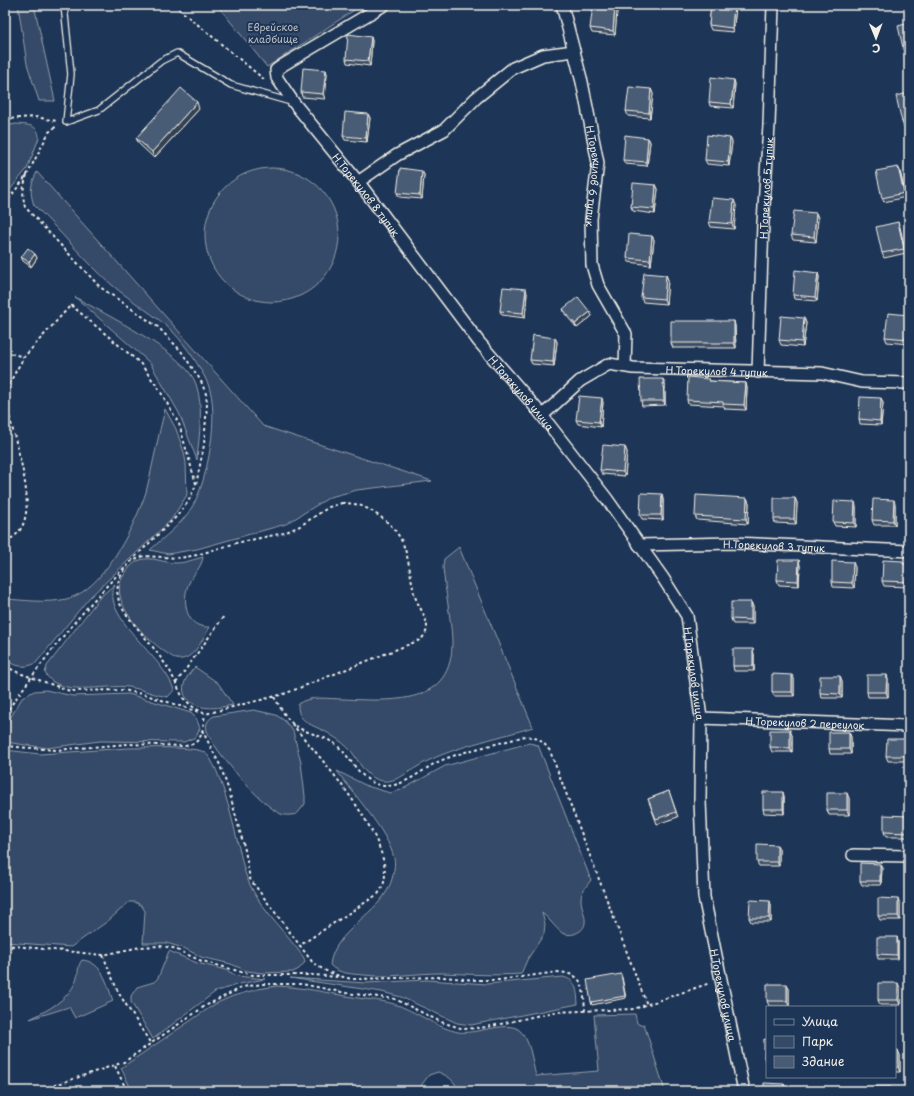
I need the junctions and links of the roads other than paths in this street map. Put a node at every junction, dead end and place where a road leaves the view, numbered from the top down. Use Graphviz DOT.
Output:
graph roads {
  1 [pos="64,5"];
  2 [pos="384,5"];
  3 [pos="562,5"];
  4 [pos="773,5"];
  5 [pos="574,51"];
  6 [pos="294,103"];
  7 [pos="358,182"];
  8 [pos="438,288"];
  9 [pos="625,366"];
  10 [pos="758,372"];
  11 [pos="909,383"];
  12 [pos="543,416"];
  13 [pos="639,545"];
  14 [pos="909,551"];
  15 [pos="701,718"];
  16 [pos="909,726"];
  17 [pos="853,855"];
  18 [pos="909,856"];
  19 [pos="744,1091"];
  1 -- 6 [label="lane"];
  2 -- 6 [label="street, Н.Торекулов 8 тупик"];
  3 -- 5 [label="street, Н.Торекулов 6 тупик"];
  4 -- 10 [label="street, Н.Торекулов 5 тупик"];
  5 -- 7 [label="street"];
  5 -- 9 [label="street, Н.Торекулов 6 тупик"];
  6 -- 7 [label="street, Н.Торекулов 8 тупик"];
  7 -- 8 [label="street, Н.Торекулов 8 тупик"];
  8 -- 12 [label="street, Н.Торекулов улица"];
  9 -- 10 [label="street, Н.Торекулов 4 тупик"];
  9 -- 12 [label="street, Н.Торекулов 4 тупик"];
  10 -- 11 [label="street, Н.Торекулов 4 тупик"];
  12 -- 13 [label="street, Н.Торекулов улица"];
  13 -- 14 [label="street, Н.Торекулов 3 тупик"];
  13 -- 15 [label="street, Н.Торекулов улица"];
  15 -- 16 [label="street, Н.Торекулов 2 переулок"];
  15 -- 19 [label="street, Н.Торекулов улица"];
  17 -- 18 [label="street"];
}
